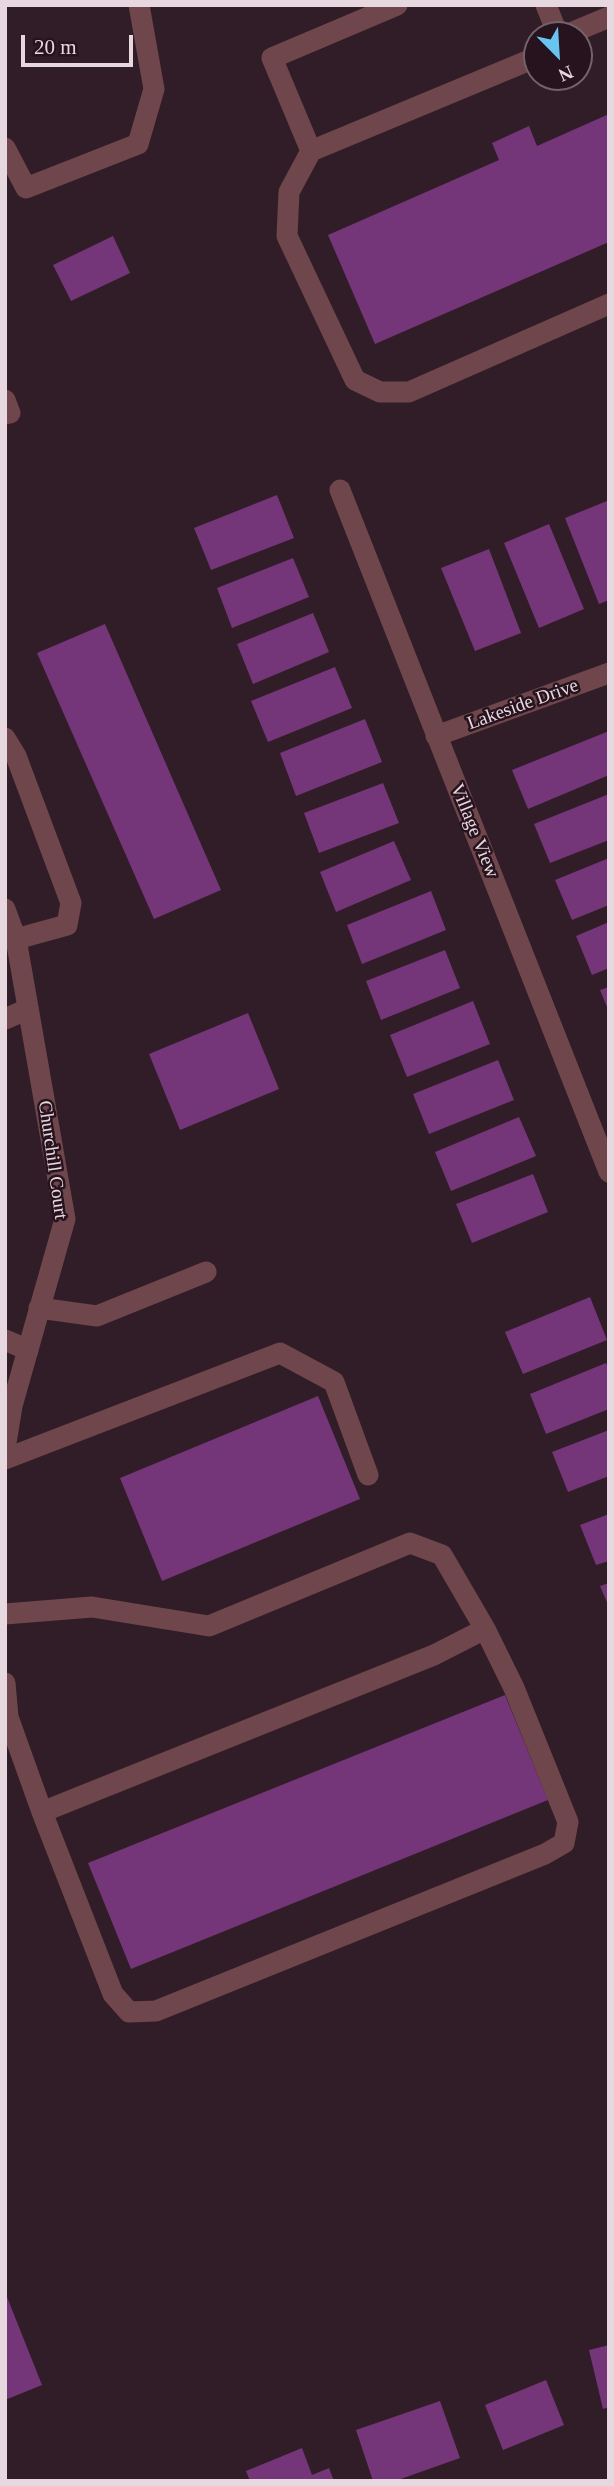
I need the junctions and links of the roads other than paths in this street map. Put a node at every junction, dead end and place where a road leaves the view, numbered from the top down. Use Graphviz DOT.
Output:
graph roads {
  1 [pos="139,5"];
  2 [pos="397,5"];
  3 [pos="523,63"];
  4 [pos="5,148"];
  5 [pos="311,151"];
  6 [pos="609,304"];
  7 [pos="5,400"];
  8 [pos="5,414"];
  9 [pos="340,490"];
  10 [pos="609,673"];
  11 [pos="436,736"];
  12 [pos="5,738"];
  13 [pos="5,909"];
  14 [pos="16,939"];
  15 [pos="28,1009"];
  16 [pos="5,1019"];
  17 [pos="609,1172"];
  18 [pos="206,1272"];
  19 [pos="39,1308"];
  20 [pos="5,1340"];
  21 [pos="28,1350"];
  22 [pos="5,1449"];
  23 [pos="5,1459"];
  24 [pos="368,1475"];
  25 [pos="5,1614"];
  26 [pos="485,1629"];
  27 [pos="5,1683"];
  28 [pos="42,1812"];
  1 -- 4 [label="street"];
  2 -- 5 [label="street"];
  3 -- 5 [label="street"];
  5 -- 6 [label="street"];
  7 -- 8 [label="street"];
  9 -- 11 [label="street, Village View"];
  10 -- 11 [label="street, Lakeside Drive"];
  11 -- 17 [label="street, Village View"];
  12 -- 14 [label="street"];
  13 -- 14 [label="street, Churchill Court"];
  14 -- 15 [label="street, Churchill Court"];
  15 -- 16 [label="street"];
  15 -- 19 [label="street, Churchill Court"];
  18 -- 19 [label="street"];
  19 -- 21 [label="street, Churchill Court"];
  20 -- 21 [label="street"];
  21 -- 22 [label="street, Churchill Court"];
  23 -- 24 [label="street"];
  25 -- 26 [label="street"];
  26 -- 28 [label="street"];
  26 -- 28 [label="street"];
  27 -- 28 [label="street"];
}
